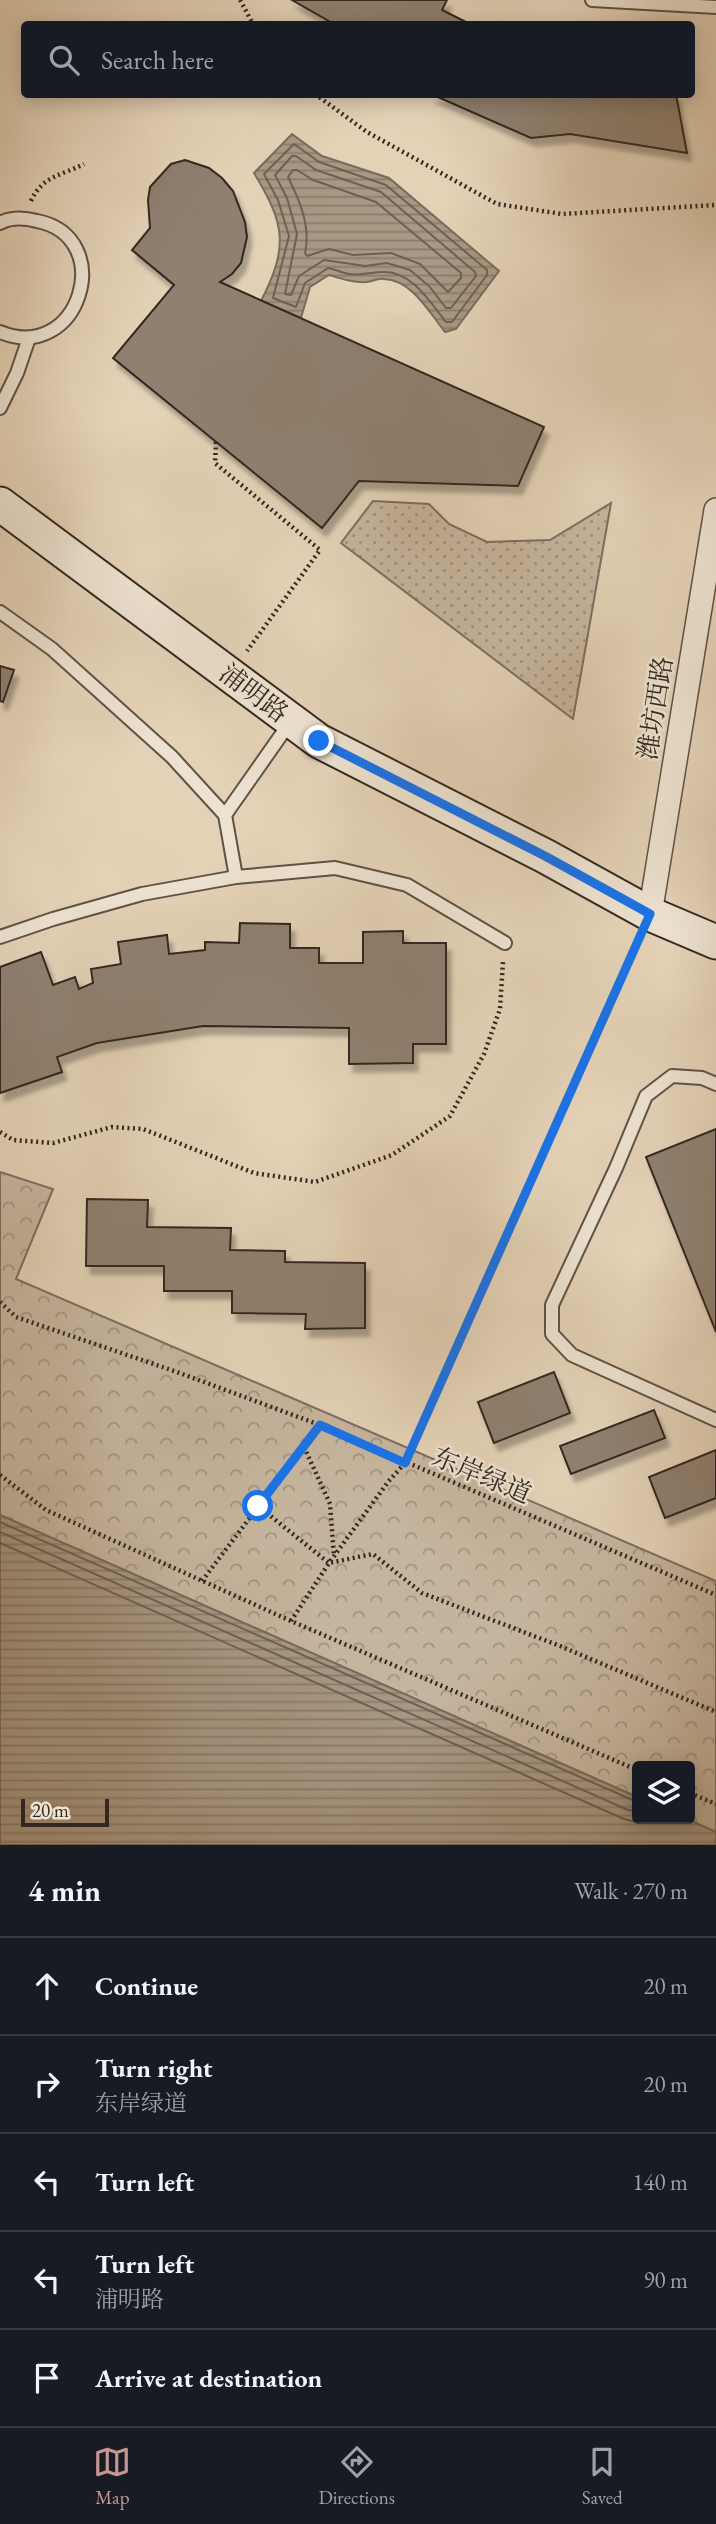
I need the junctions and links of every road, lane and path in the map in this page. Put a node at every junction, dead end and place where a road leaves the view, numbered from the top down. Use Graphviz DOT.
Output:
graph roads {
  1 [pos="240,0"];
  2 [pos="592,0"];
  3 [pos="716,7"];
  4 [pos="251,21"];
  5 [pos="321,98"];
  6 [pos="84,164"];
  7 [pos="716,205"];
  8 [pos="25,218"];
  9 [pos="0,223"];
  10 [pos="0,332"];
  11 [pos="29,338"];
  12 [pos="0,408"];
  13 [pos="216,442"];
  14 [pos="0,504"];
  15 [pos="716,510"];
  16 [pos="0,611"];
  17 [pos="230,675"];
  18 [pos="291,720"];
  19 [pos="225,815"];
  20 [pos="236,877"];
  21 [pos="650,914"];
  22 [pos="0,937"];
  23 [pos="716,942"];
  24 [pos="505,943"];
  25 [pos="716,1084"];
  26 [pos="0,1132"];
  27 [pos="0,1302"];
  28 [pos="716,1420"];
  29 [pos="320,1425"];
  30 [pos="304,1447"];
  31 [pos="405,1463"];
  32 [pos="0,1475"];
  33 [pos="258,1506"];
  34 [pos="334,1556"];
  35 [pos="328,1563"];
  36 [pos="202,1581"];
  37 [pos="716,1595"];
  38 [pos="291,1621"];
  39 [pos="716,1712"];
  40 [pos="632,1768"];
  41 [pos="695,1795"];
  42 [pos="716,1804"];
  1 -- 4 [label="path"];
  2 -- 3 [label="lane"];
  5 -- 7 [label="path"];
  6 -- 8 [label="path"];
  8 -- 9 [label="lane"];
  8 -- 11 [label="lane"];
  10 -- 11 [label="lane"];
  11 -- 12 [label="lane"];
  13 -- 17 [label="path"];
  14 -- 17 [label="main road, 浦明路"];
  15 -- 21 [label="street, 潍坊西路"];
  16 -- 19 [label="lane"];
  17 -- 18 [label="main road, 浦明路"];
  18 -- 19 [label="lane"];
  18 -- 21 [label="main road, 浦明路"];
  19 -- 20 [label="lane"];
  20 -- 22 [label="lane"];
  20 -- 24 [label="lane"];
  21 -- 23 [label="main road, 浦明路"];
  21 -- 31 [label="path"];
  24 -- 26 [label="path"];
  25 -- 28 [label="lane"];
  27 -- 29 [label="path, 东岸绿道"];
  29 -- 30 [label="path"];
  29 -- 31 [label="path, 东岸绿道"];
  30 -- 33 [label="path"];
  30 -- 34 [label="path"];
  31 -- 34 [label="path"];
  31 -- 37 [label="path, 东岸绿道"];
  32 -- 36 [label="path"];
  33 -- 35 [label="path"];
  33 -- 36 [label="path"];
  34 -- 35 [label="path"];
  35 -- 38 [label="path"];
  35 -- 39 [label="path"];
  36 -- 38 [label="path"];
  38 -- 40 [label="path"];
  41 -- 42 [label="path"];
}
